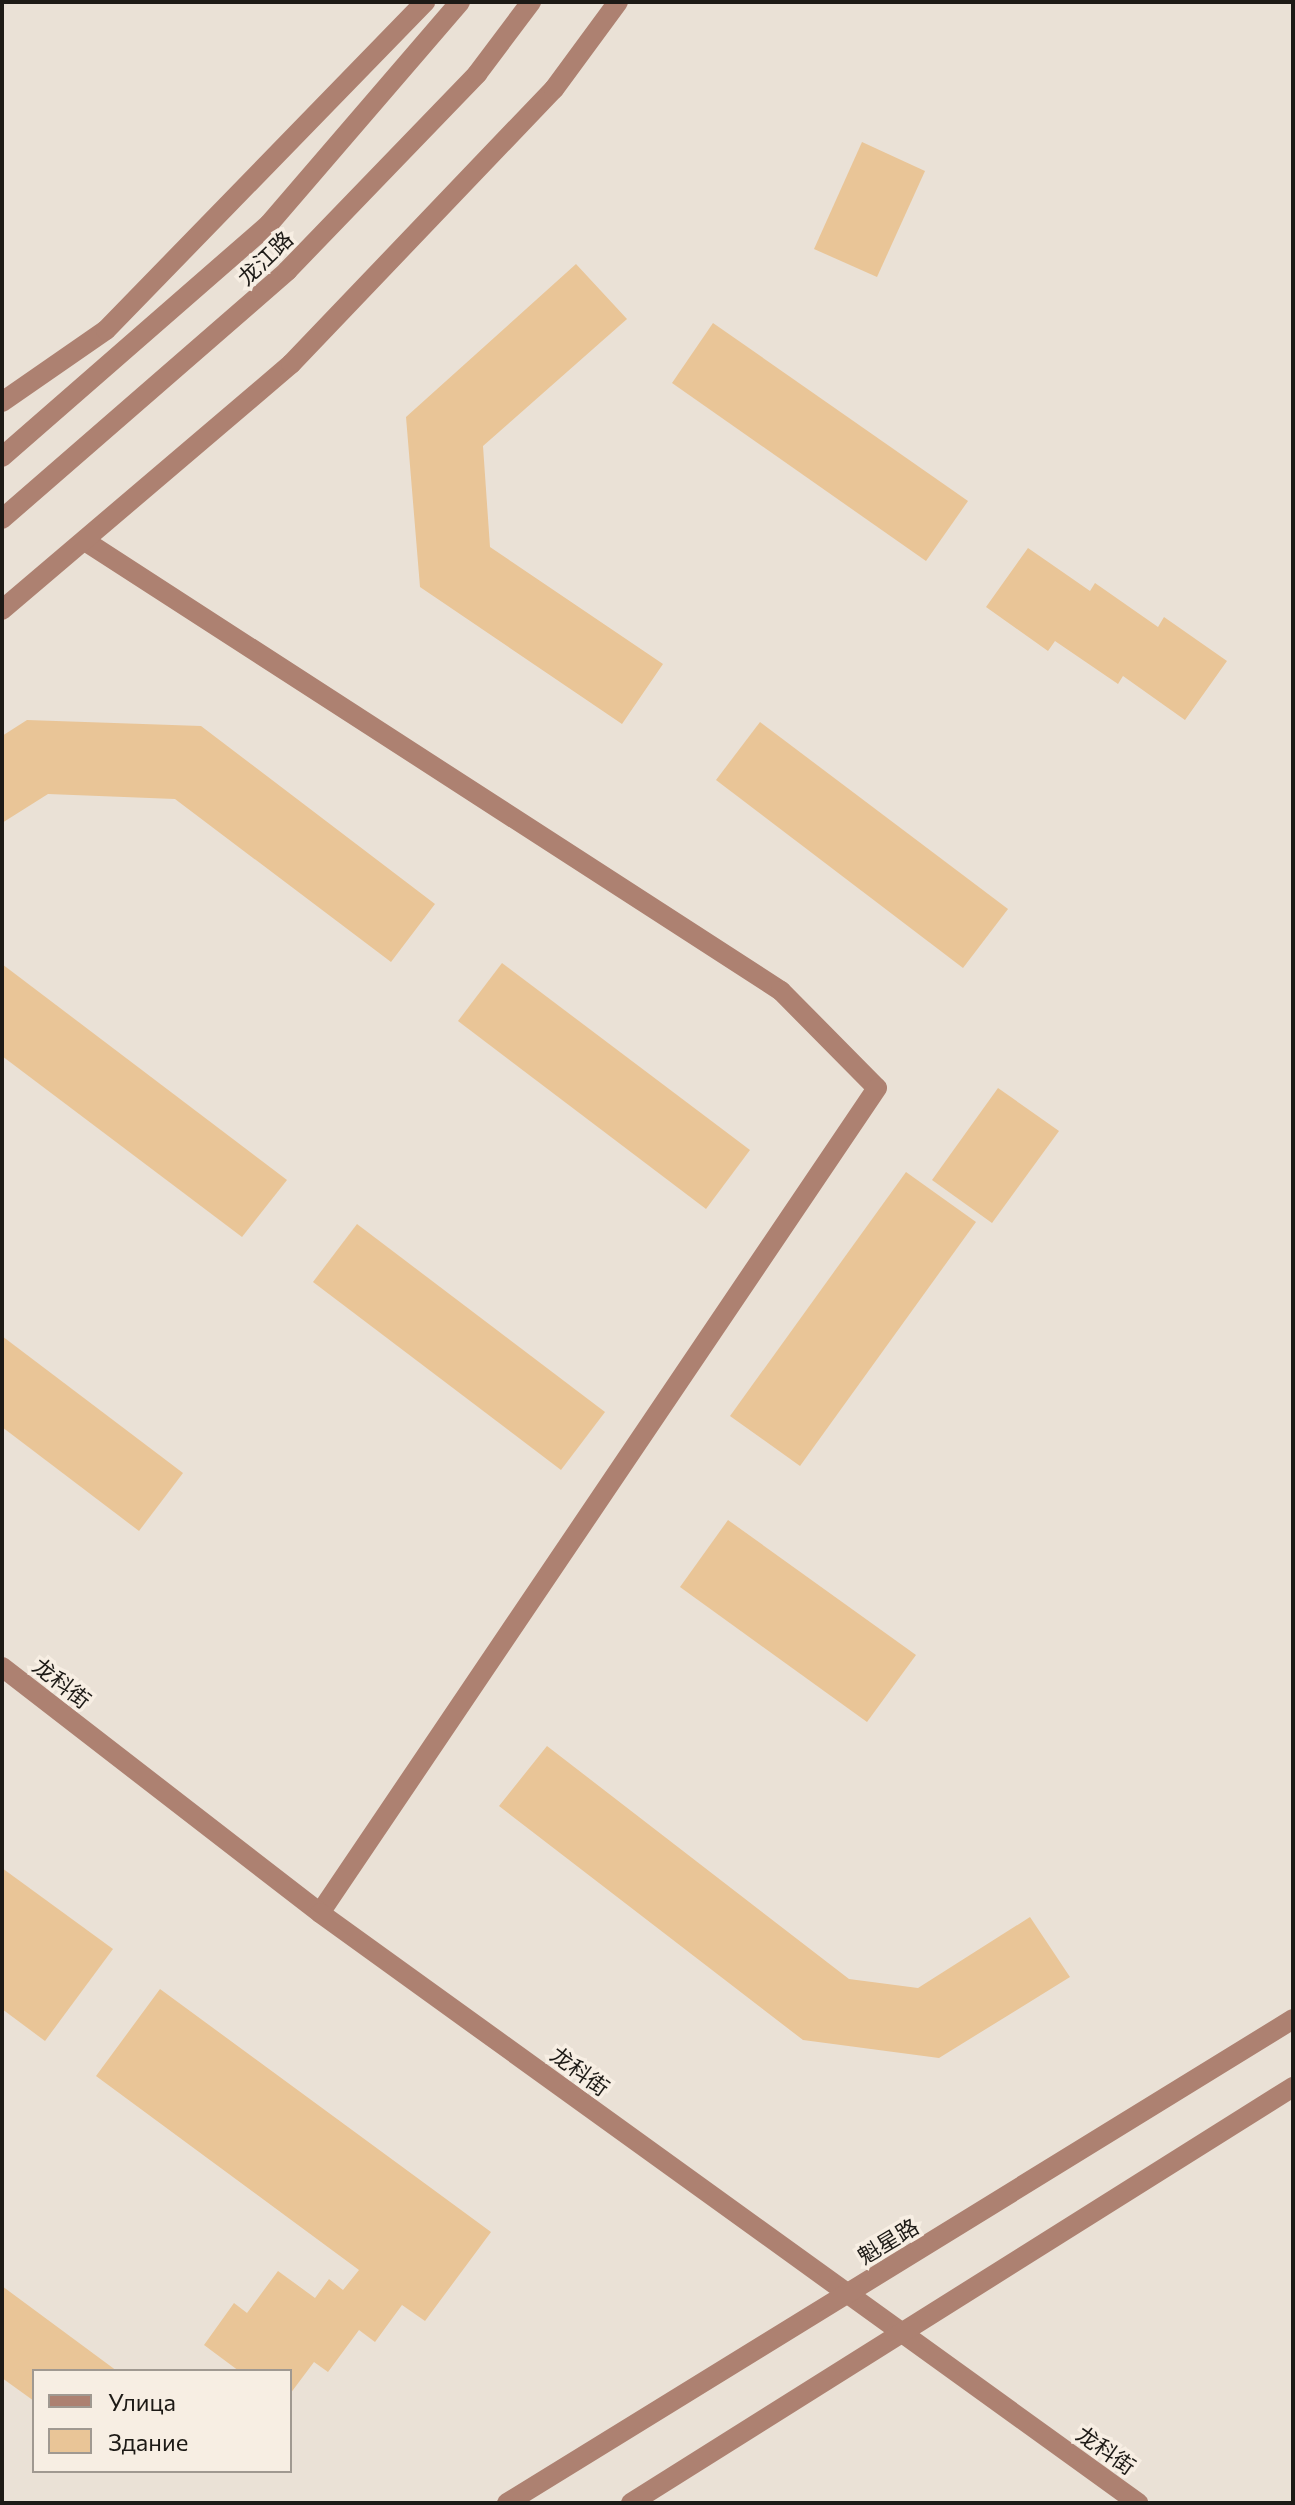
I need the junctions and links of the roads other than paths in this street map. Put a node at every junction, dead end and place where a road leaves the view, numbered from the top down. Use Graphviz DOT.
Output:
graph roads {
  1 [pos="425,2"];
  2 [pos="460,2"];
  3 [pos="531,2"];
  4 [pos="618,2"];
  5 [pos="2,402"];
  6 [pos="2,457"];
  7 [pos="2,519"];
  8 [pos="85,541"];
  9 [pos="2,610"];
  10 [pos="2,1667"];
  11 [pos="320,1913"];
  12 [pos="1293,2019"];
  13 [pos="1293,2087"];
  14 [pos="846,2294"];
  15 [pos="901,2334"];
  16 [pos="507,2503"];
  17 [pos="631,2503"];
  18 [pos="1138,2503"];
  1 -- 5 [label="street"];
  2 -- 6 [label="street, 龙江路"];
  3 -- 7 [label="street, 龙江路"];
  4 -- 8 [label="street"];
  8 -- 9 [label="street"];
  8 -- 11 [label="street"];
  10 -- 11 [label="street, 龙科街"];
  11 -- 14 [label="street, 龙科街"];
  12 -- 14 [label="street, 魁星路"];
  13 -- 15 [label="street"];
  14 -- 15 [label="street, 龙科街"];
  14 -- 16 [label="street, 魁星路"];
  15 -- 17 [label="street"];
  15 -- 18 [label="street, 龙科街"];
}
